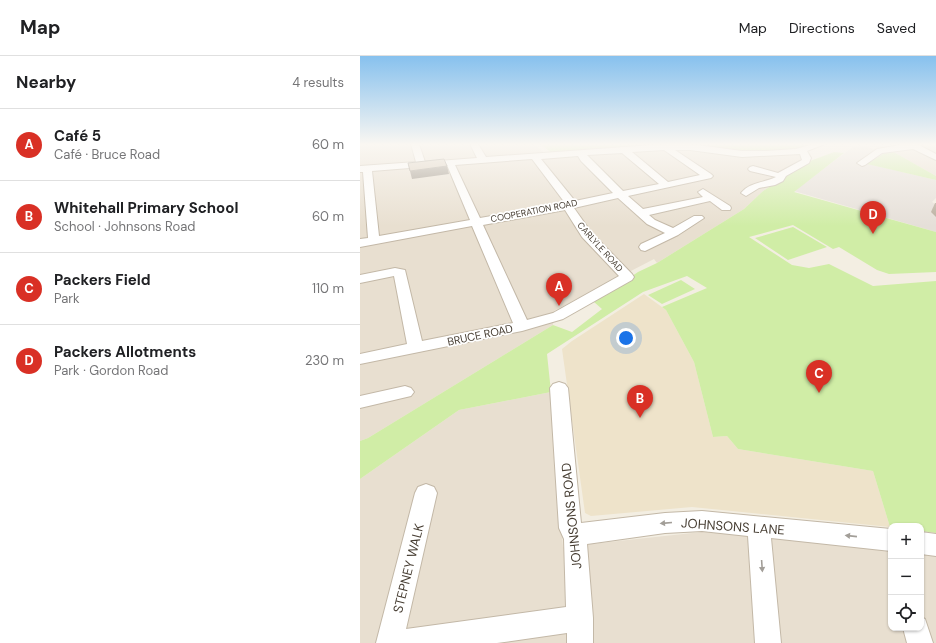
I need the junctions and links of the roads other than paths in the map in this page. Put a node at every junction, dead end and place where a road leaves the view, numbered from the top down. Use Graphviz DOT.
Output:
graph roads {
  1 [pos="363,171"];
  2 [pos="454,171"];
  3 [pos="545,171"];
  4 [pos="597,171"];
  5 [pos="650,171"];
  6 [pos="702,171"];
  7 [pos="763,171"];
  8 [pos="788,171"];
  9 [pos="781,176"];
  10 [pos="686,180"];
  11 [pos="665,184"];
  12 [pos="746,193"];
  13 [pos="620,194"];
  14 [pos="711,198"];
  15 [pos="570,205"];
  16 [pos="726,208"];
  17 [pos="641,213"];
  18 [pos="698,218"];
  19 [pos="476,222"];
  20 [pos="674,233"];
  21 [pos="374,241"];
  22 [pos="360,244"];
  23 [pos="645,247"];
  24 [pos="360,279"];
  25 [pos="596,296"];
  26 [pos="522,326"];
  27 [pos="416,348"];
  28 [pos="360,359"];
  29 [pos="559,388"];
  30 [pos="405,392"];
  31 [pos="360,402"];
  32 [pos="426,493"];
  33 [pos="759,527"];
  34 [pos="576,538"];
  35 [pos="888,541"];
  36 [pos="924,543"];
  37 [pos="936,545"];
  38 [pos="580,630"];
  39 [pos="917,631"];
  40 [pos="389,643"];
  41 [pos="403,643"];
  42 [pos="768,643"];
  43 [pos="920,643"];
  1 -- 21 [label="street"];
  2 -- 19 [label="street"];
  3 -- 15 [label="street, CARLYLE ROAD"];
  4 -- 13 [label="street"];
  5 -- 11 [label="street"];
  6 -- 10 [label="street, COOPERATION ROAD"];
  7 -- 9 [label="street"];
  8 -- 9 [label="street"];
  9 -- 12 [label="street"];
  10 -- 11 [label="street, COOPERATION ROAD"];
  10 -- 14 [label="street"];
  11 -- 13 [label="street, COOPERATION ROAD"];
  13 -- 15 [label="street, COOPERATION ROAD"];
  13 -- 17 [label="street"];
  14 -- 16 [label="street"];
  14 -- 17 [label="street"];
  15 -- 19 [label="street, COOPERATION ROAD"];
  15 -- 25 [label="street, CARLYLE ROAD"];
  17 -- 20 [label="street"];
  18 -- 20 [label="street"];
  19 -- 21 [label="street, COOPERATION ROAD"];
  19 -- 26 [label="street"];
  20 -- 23 [label="street"];
  21 -- 22 [label="street, COOPERATION ROAD"];
  24 -- 27 [label="street"];
  25 -- 26 [label="street, BRUCE ROAD"];
  26 -- 27 [label="street, BRUCE ROAD"];
  27 -- 28 [label="street, BRUCE ROAD"];
  29 -- 34 [label="street, JOHNSONS ROAD"];
  30 -- 31 [label="street"];
  32 -- 40 [label="street, STEPNEY WALK"];
  33 -- 34 [label="street, JOHNSONS LANE, one-way"];
  35 -- 33 [label="street, JOHNSONS LANE, one-way"];
  33 -- 42 [label="street, one-way"];
  34 -- 38 [label="street, JOHNSONS ROAD"];
  36 -- 37 [label="street"];
  38 -- 41 [label="street"];
  39 -- 43 [label="street"];
}
